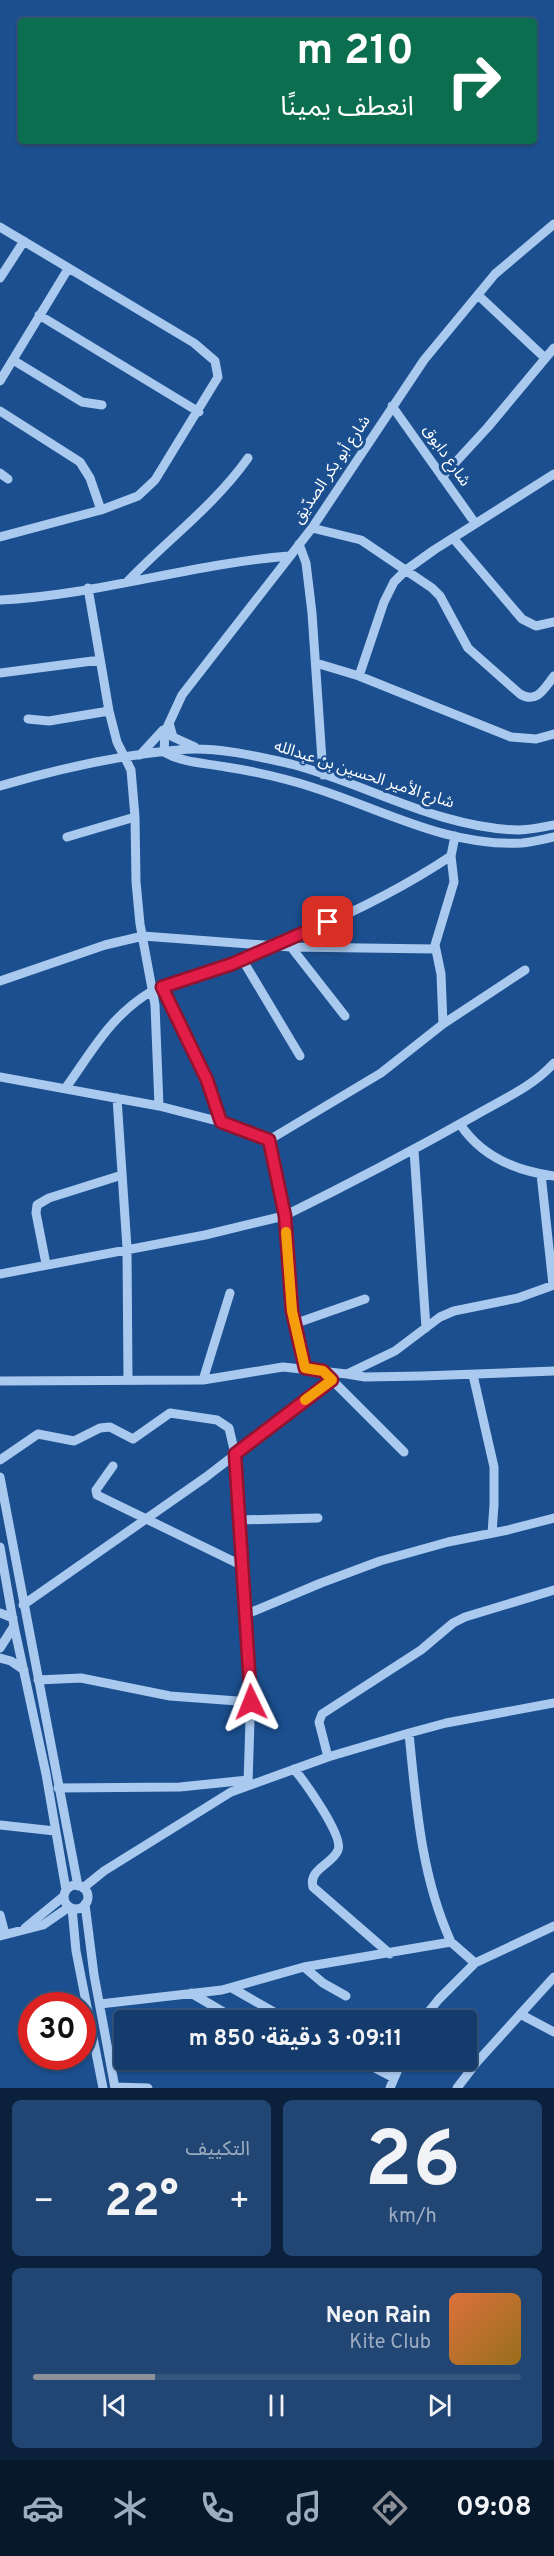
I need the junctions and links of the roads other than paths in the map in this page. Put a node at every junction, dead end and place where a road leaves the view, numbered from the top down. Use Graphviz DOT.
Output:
graph roads {
  1 [pos="554,224"];
  2 [pos="0,227"];
  3 [pos="24,241"];
  4 [pos="68,269"];
  5 [pos="0,278"];
  6 [pos="478,295"];
  7 [pos="39,315"];
  8 [pos="554,348"];
  9 [pos="545,358"];
  10 [pos="13,360"];
  11 [pos="0,381"];
  12 [pos="102,405"];
  13 [pos="392,406"];
  14 [pos="0,411"];
  15 [pos="199,412"];
  16 [pos="248,458"];
  17 [pos="442,477"];
  18 [pos="552,480"];
  19 [pos="102,510"];
  20 [pos="475,523"];
  21 [pos="312,528"];
  22 [pos="0,537"];
  23 [pos="453,538"];
  24 [pos="300,544"];
  25 [pos="289,556"];
  26 [pos="406,570"];
  27 [pos="127,582"];
  28 [pos="88,588"];
  29 [pos="0,600"];
  30 [pos="554,622"];
  31 [pos="100,660"];
  32 [pos="316,663"];
  33 [pos="0,673"];
  34 [pos="359,676"];
  35 [pos="554,676"];
  36 [pos="109,711"];
  37 [pos="28,719"];
  38 [pos="169,720"];
  39 [pos="554,734"];
  40 [pos="213,751"];
  41 [pos="164,752"];
  42 [pos="139,755"];
  43 [pos="125,757"];
  44 [pos="323,775"];
  45 [pos="0,786"];
  46 [pos="135,817"];
  47 [pos="553,827"];
  48 [pos="455,836"];
  49 [pos="67,837"];
  50 [pos="554,837"];
  51 [pos="452,856"];
  52 [pos="143,936"];
  53 [pos="272,945"];
  54 [pos="291,947"];
  55 [pos="435,949"];
  56 [pos="242,959"];
  57 [pos="525,970"];
  58 [pos="0,981"];
  59 [pos="162,987"];
  60 [pos="152,991"];
  61 [pos="345,1016"];
  62 [pos="443,1024"];
  63 [pos="300,1056"];
  64 [pos="554,1063"];
  65 [pos="0,1077"];
  66 [pos="65,1089"];
  67 [pos="117,1098"];
  68 [pos="159,1106"];
  69 [pos="221,1122"];
  70 [pos="460,1124"];
  71 [pos="269,1140"];
  72 [pos="414,1150"];
  73 [pos="541,1174"];
  74 [pos="122,1175"];
  75 [pos="554,1176"];
  76 [pos="285,1216"];
  77 [pos="128,1248"];
  78 [pos="46,1264"];
  79 [pos="0,1274"];
  80 [pos="553,1285"];
  81 [pos="230,1293"];
  82 [pos="365,1299"];
  83 [pos="294,1324"];
  84 [pos="426,1328"];
  85 [pos="305,1368"];
  86 [pos="323,1371"];
  87 [pos="554,1371"];
  88 [pos="347,1374"];
  89 [pos="473,1375"];
  90 [pos="128,1380"];
  91 [pos="203,1380"];
  92 [pos="332,1380"];
  93 [pos="0,1381"];
  94 [pos="404,1452"];
  95 [pos="235,1454"];
  96 [pos="0,1460"];
  97 [pos="113,1466"];
  98 [pos="0,1478"];
  99 [pos="2,1496"];
  100 [pos="318,1518"];
  101 [pos="554,1518"];
  102 [pos="144,1519"];
  103 [pos="240,1520"];
  104 [pos="492,1533"];
  105 [pos="0,1547"];
  106 [pos="243,1566"];
  107 [pos="6,1575"];
  108 [pos="0,1585"];
  109 [pos="554,1590"];
  110 [pos="23,1605"];
  111 [pos="0,1613"];
  112 [pos="247,1614"];
  113 [pos="13,1622"];
  114 [pos="0,1648"];
  115 [pos="0,1658"];
  116 [pos="24,1670"];
  117 [pos="38,1680"];
  118 [pos="41,1697"];
  119 [pos="30,1699"];
  120 [pos="251,1702"];
  121 [pos="554,1703"];
  122 [pos="410,1733"];
  123 [pos="328,1757"];
  124 [pos="294,1769"];
  125 [pos="248,1782"];
  126 [pos="58,1788"];
  127 [pos="0,1825"];
  128 [pos="55,1831"];
  129 [pos="81,1887"];
  130 [pos="65,1893"];
  131 [pos="85,1904"];
  132 [pos="70,1908"];
  133 [pos="0,1915"];
  134 [pos="554,1926"];
  135 [pos="23,1929"];
  136 [pos="2,1935"];
  137 [pos="451,1942"];
  138 [pos="390,1954"];
  139 [pos="475,1963"];
  140 [pos="304,1967"];
  141 [pos="554,1977"];
  142 [pos="232,1988"];
  143 [pos="191,1993"];
  144 [pos="346,1996"];
  145 [pos="100,2004"];
  146 [pos="220,2010"];
  147 [pos="270,2010"];
  148 [pos="430,2010"];
  149 [pos="520,2014"];
  150 [pos="554,2032"];
  151 [pos="379,2070"];
  152 [pos="398,2070"];
  153 [pos="394,2078"];
  154 [pos="103,2088"];
  155 [pos="115,2088"];
  156 [pos="147,2088"];
  157 [pos="390,2088"];
  158 [pos="457,2088"];
  1 -- 6 [label="street, شارع أبو بكر الصدّيق"];
  2 -- 3 [label="street"];
  3 -- 4 [label="street"];
  3 -- 5 [label="street"];
  4 -- 7 [label="street"];
  4 -- 15 [label="street"];
  6 -- 9 [label="street"];
  6 -- 13 [label="street, شارع أبو بكر الصدّيق"];
  7 -- 10 [label="street"];
  7 -- 15 [label="street"];
  8 -- 9 [label="street"];
  9 -- 17 [label="street"];
  10 -- 11 [label="street"];
  10 -- 12 [label="street"];
  13 -- 17 [label="street, شارع دابوق"];
  13 -- 21 [label="street, شارع أبو بكر الصدّيق"];
  14 -- 19 [label="street"];
  15 -- 19 [label="street"];
  16 -- 27 [label="street"];
  17 -- 20 [label="street, شارع دابوق"];
  18 -- 20 [label="street"];
  19 -- 22 [label="street"];
  20 -- 23 [label="street"];
  21 -- 24 [label="street, شارع أبو بكر الصدّيق"];
  21 -- 26 [label="street"];
  23 -- 26 [label="street"];
  23 -- 30 [label="street"];
  24 -- 25 [label="street, شارع أبو بكر الصدّيق"];
  24 -- 32 [label="street"];
  25 -- 27 [label="street"];
  25 -- 38 [label="street, شارع أبو بكر الصدّيق"];
  26 -- 34 [label="street"];
  26 -- 35 [label="street"];
  27 -- 28 [label="street"];
  28 -- 29 [label="street"];
  28 -- 31 [label="street"];
  31 -- 33 [label="street"];
  31 -- 36 [label="street"];
  32 -- 34 [label="street"];
  32 -- 44 [label="street"];
  34 -- 39 [label="street"];
  36 -- 37 [label="street"];
  36 -- 43 [label="street"];
  38 -- 40 [label="street"];
  38 -- 41 [label="street, شارع أبو بكر الصدّيق"];
  38 -- 42 [label="street"];
  40 -- 41 [label="street, شارع الأمير الحسين بن عبدالله"];
  40 -- 44 [label="street, شارع الأمير الحسين بن عبدالله"];
  41 -- 42 [label="street, شارع الأمير الحسين بن عبدالله"];
  41 -- 48 [label="street, شارع الأمير الحسين بن عبدالله"];
  42 -- 43 [label="street, شارع الأمير الحسين بن عبدالله"];
  43 -- 45 [label="street, شارع الأمير الحسين بن عبدالله"];
  43 -- 46 [label="street"];
  44 -- 47 [label="street, شارع الأمير الحسين بن عبدالله"];
  46 -- 49 [label="street"];
  46 -- 52 [label="street"];
  48 -- 50 [label="street, شارع الأمير الحسين بن عبدالله"];
  48 -- 51 [label="street"];
  51 -- 53 [label="street"];
  51 -- 55 [label="street"];
  52 -- 53 [label="street"];
  52 -- 58 [label="street"];
  52 -- 60 [label="street"];
  53 -- 54 [label="street"];
  53 -- 56 [label="street"];
  54 -- 55 [label="street"];
  54 -- 61 [label="street"];
  55 -- 62 [label="street"];
  56 -- 59 [label="street"];
  56 -- 63 [label="street"];
  57 -- 62 [label="street"];
  59 -- 60 [label="street"];
  59 -- 69 [label="street"];
  60 -- 66 [label="street"];
  60 -- 68 [label="street"];
  62 -- 71 [label="street"];
  64 -- 70 [label="street"];
  65 -- 66 [label="street"];
  66 -- 67 [label="street"];
  67 -- 68 [label="street"];
  67 -- 74 [label="street"];
  68 -- 69 [label="street"];
  69 -- 71 [label="street"];
  70 -- 72 [label="street"];
  70 -- 73 [label="street"];
  71 -- 76 [label="street"];
  72 -- 76 [label="street"];
  72 -- 84 [label="street"];
  73 -- 75 [label="street"];
  73 -- 80 [label="street"];
  74 -- 77 [label="street"];
  74 -- 78 [label="street"];
  76 -- 77 [label="street"];
  76 -- 83 [label="street"];
  77 -- 78 [label="street"];
  77 -- 90 [label="street"];
  78 -- 79 [label="street"];
  80 -- 84 [label="street"];
  81 -- 91 [label="street"];
  82 -- 83 [label="street"];
  83 -- 85 [label="street"];
  84 -- 88 [label="street"];
  85 -- 86 [label="street"];
  85 -- 91 [label="street"];
  86 -- 88 [label="street"];
  86 -- 92 [label="street"];
  87 -- 89 [label="street"];
  88 -- 89 [label="street"];
  89 -- 104 [label="street"];
  90 -- 91 [label="street"];
  90 -- 93 [label="street"];
  92 -- 94 [label="street"];
  92 -- 95 [label="street"];
  95 -- 96 [label="street"];
  95 -- 102 [label="street"];
  95 -- 103 [label="street"];
  97 -- 102 [label="street"];
  98 -- 99 [label="street"];
  99 -- 110 [label="street"];
  100 -- 103 [label="street"];
  101 -- 104 [label="street"];
  102 -- 106 [label="street"];
  102 -- 110 [label="street"];
  103 -- 106 [label="street"];
  104 -- 112 [label="street"];
  105 -- 107 [label="street"];
  106 -- 112 [label="street"];
  107 -- 108 [label="street"];
  107 -- 113 [label="street"];
  109 -- 123 [label="street"];
  110 -- 117 [label="street"];
  111 -- 113 [label="street"];
  112 -- 120 [label="street"];
  113 -- 114 [label="street"];
  113 -- 116 [label="street"];
  115 -- 116 [label="street"];
  116 -- 119 [label="street"];
  117 -- 118 [label="street"];
  117 -- 120 [label="street"];
  118 -- 119 [label="street"];
  118 -- 126 [label="street"];
  119 -- 128 [label="street"];
  120 -- 125 [label="street"];
  121 -- 122 [label="street"];
  122 -- 123 [label="street"];
  122 -- 137 [label="street"];
  123 -- 124 [label="street"];
  124 -- 125 [label="street"];
  124 -- 138 [label="street"];
  125 -- 126 [label="street"];
  125 -- 129 [label="street"];
  126 -- 129 [label="street"];
  127 -- 128 [label="street"];
  128 -- 130 [label="street"];
  129 -- 130 [label="street"];
  129 -- 131 [label="street"];
  130 -- 132 [label="street"];
  130 -- 135 [label="street"];
  131 -- 132 [label="street"];
  131 -- 145 [label="street"];
  132 -- 135 [label="street"];
  132 -- 154 [label="street"];
  133 -- 136 [label="street"];
  134 -- 139 [label="street"];
  135 -- 136 [label="street"];
  137 -- 138 [label="street"];
  137 -- 139 [label="street"];
  138 -- 140 [label="street"];
  139 -- 148 [label="street"];
  140 -- 142 [label="street"];
  140 -- 144 [label="street"];
  141 -- 149 [label="street"];
  142 -- 143 [label="street"];
  142 -- 147 [label="street"];
  143 -- 145 [label="street"];
  143 -- 146 [label="street"];
  145 -- 155 [label="street"];
  149 -- 150 [label="street"];
  149 -- 158 [label="street"];
  151 -- 153 [label="street"];
  152 -- 153 [label="street"];
  153 -- 157 [label="street"];
  155 -- 156 [label="street"];
}
